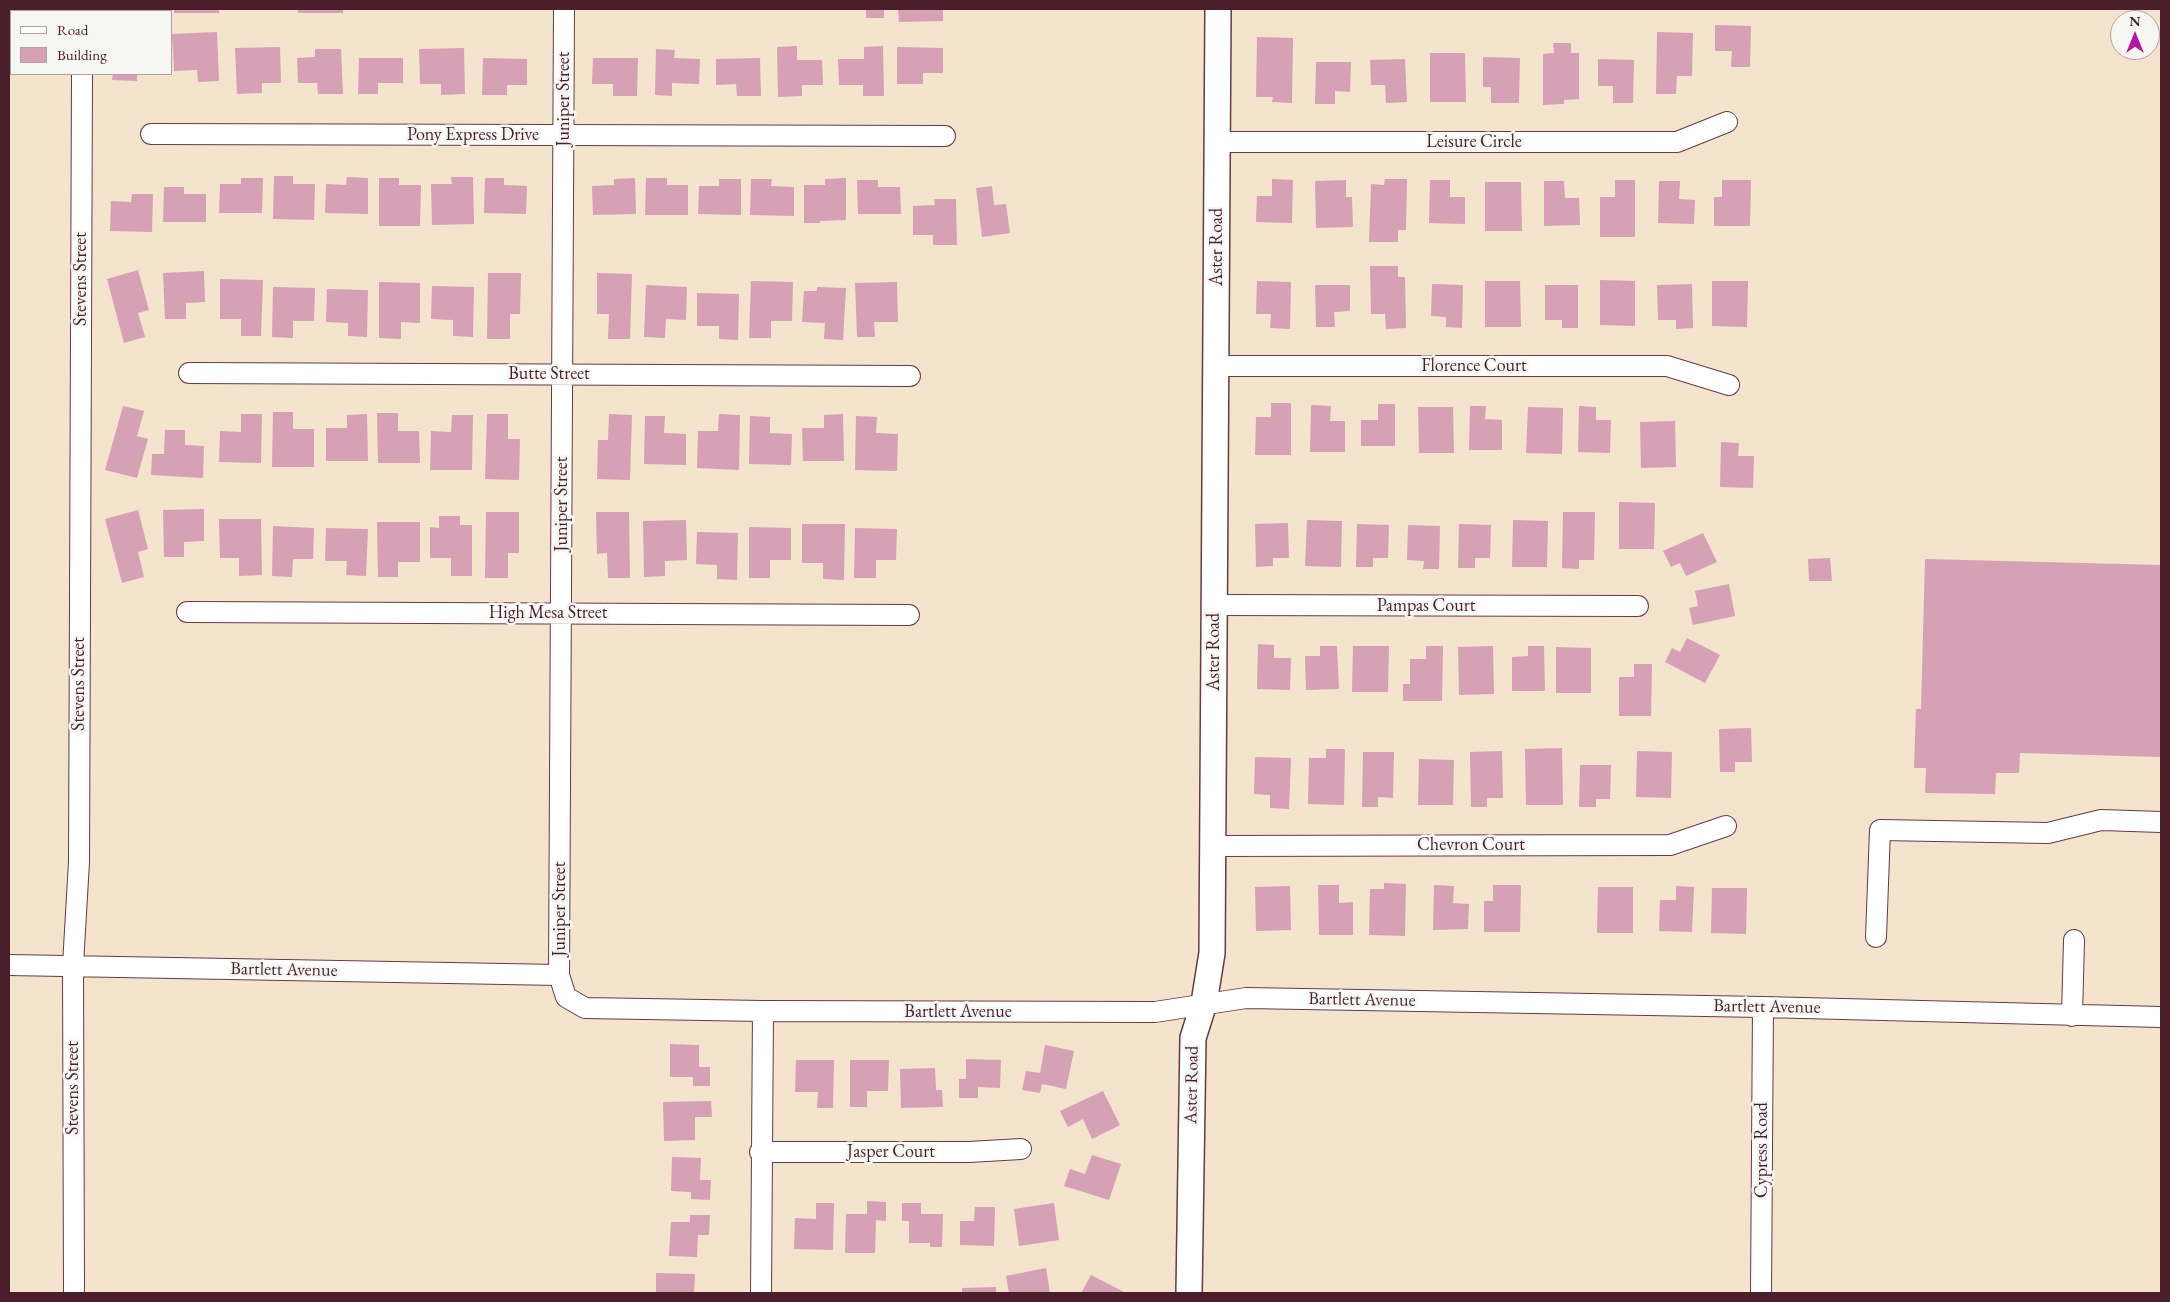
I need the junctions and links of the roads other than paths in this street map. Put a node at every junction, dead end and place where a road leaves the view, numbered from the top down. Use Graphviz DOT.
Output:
graph roads {
  1 [pos="564,9"];
  2 [pos="1218,9"];
  3 [pos="82,75"];
  4 [pos="1727,122"];
  5 [pos="151,134"];
  6 [pos="564,135"];
  7 [pos="945,136"];
  8 [pos="1218,142"];
  9 [pos="1216,366"];
  10 [pos="189,373"];
  11 [pos="563,374"];
  12 [pos="910,376"];
  13 [pos="1729,385"];
  14 [pos="1215,606"];
  15 [pos="1638,606"];
  16 [pos="187,612"];
  17 [pos="562,614"];
  18 [pos="909,615"];
  19 [pos="2161,822"];
  20 [pos="1726,826"];
  21 [pos="1213,846"];
  22 [pos="1876,937"];
  23 [pos="2074,940"];
  24 [pos="9,965"];
  25 [pos="73,965"];
  26 [pos="559,976"];
  27 [pos="566,997"];
  28 [pos="1204,1003"];
  29 [pos="1763,1007"];
  30 [pos="762,1011"];
  31 [pos="2072,1016"];
  32 [pos="2161,1017"];
  33 [pos="1021,1149"];
  34 [pos="760,1152"];
  35 [pos="74,1293"];
  36 [pos="761,1293"];
  37 [pos="1189,1293"];
  38 [pos="1761,1293"];
  1 -- 6 [label="street, Juniper Street"];
  2 -- 8 [label="main road, Aster Road"];
  3 -- 25 [label="street, Stevens Street"];
  4 -- 8 [label="street, Leisure Circle"];
  5 -- 6 [label="street, Pony Express Drive"];
  6 -- 7 [label="street, Pony Express Drive"];
  6 -- 11 [label="street, Juniper Street"];
  8 -- 9 [label="main road, Aster Road"];
  9 -- 13 [label="street, Florence Court"];
  9 -- 14 [label="main road, Aster Road"];
  10 -- 11 [label="street, Butte Street"];
  11 -- 12 [label="street, Butte Street"];
  11 -- 17 [label="street, Juniper Street"];
  14 -- 15 [label="street, Pampas Court"];
  14 -- 21 [label="main road, Aster Road"];
  16 -- 17 [label="street, High Mesa Street"];
  17 -- 18 [label="street, High Mesa Street"];
  17 -- 26 [label="street, Juniper Street"];
  19 -- 22 [label="street"];
  20 -- 21 [label="street, Chevron Court"];
  21 -- 28 [label="main road, Aster Road"];
  23 -- 31 [label="street"];
  24 -- 25 [label="street, Bartlett Avenue"];
  25 -- 26 [label="street, Bartlett Avenue"];
  25 -- 35 [label="street, Stevens Street"];
  26 -- 27 [label="street, Juniper Street"];
  27 -- 30 [label="street, Bartlett Avenue"];
  28 -- 29 [label="street, Bartlett Avenue"];
  28 -- 30 [label="street, Bartlett Avenue"];
  28 -- 37 [label="main road, Aster Road"];
  29 -- 31 [label="street, Bartlett Avenue"];
  29 -- 38 [label="street, Cypress Road"];
  30 -- 34 [label="street"];
  31 -- 32 [label="street, Bartlett Avenue"];
  33 -- 34 [label="street, Jasper Court"];
  34 -- 36 [label="street"];
}
